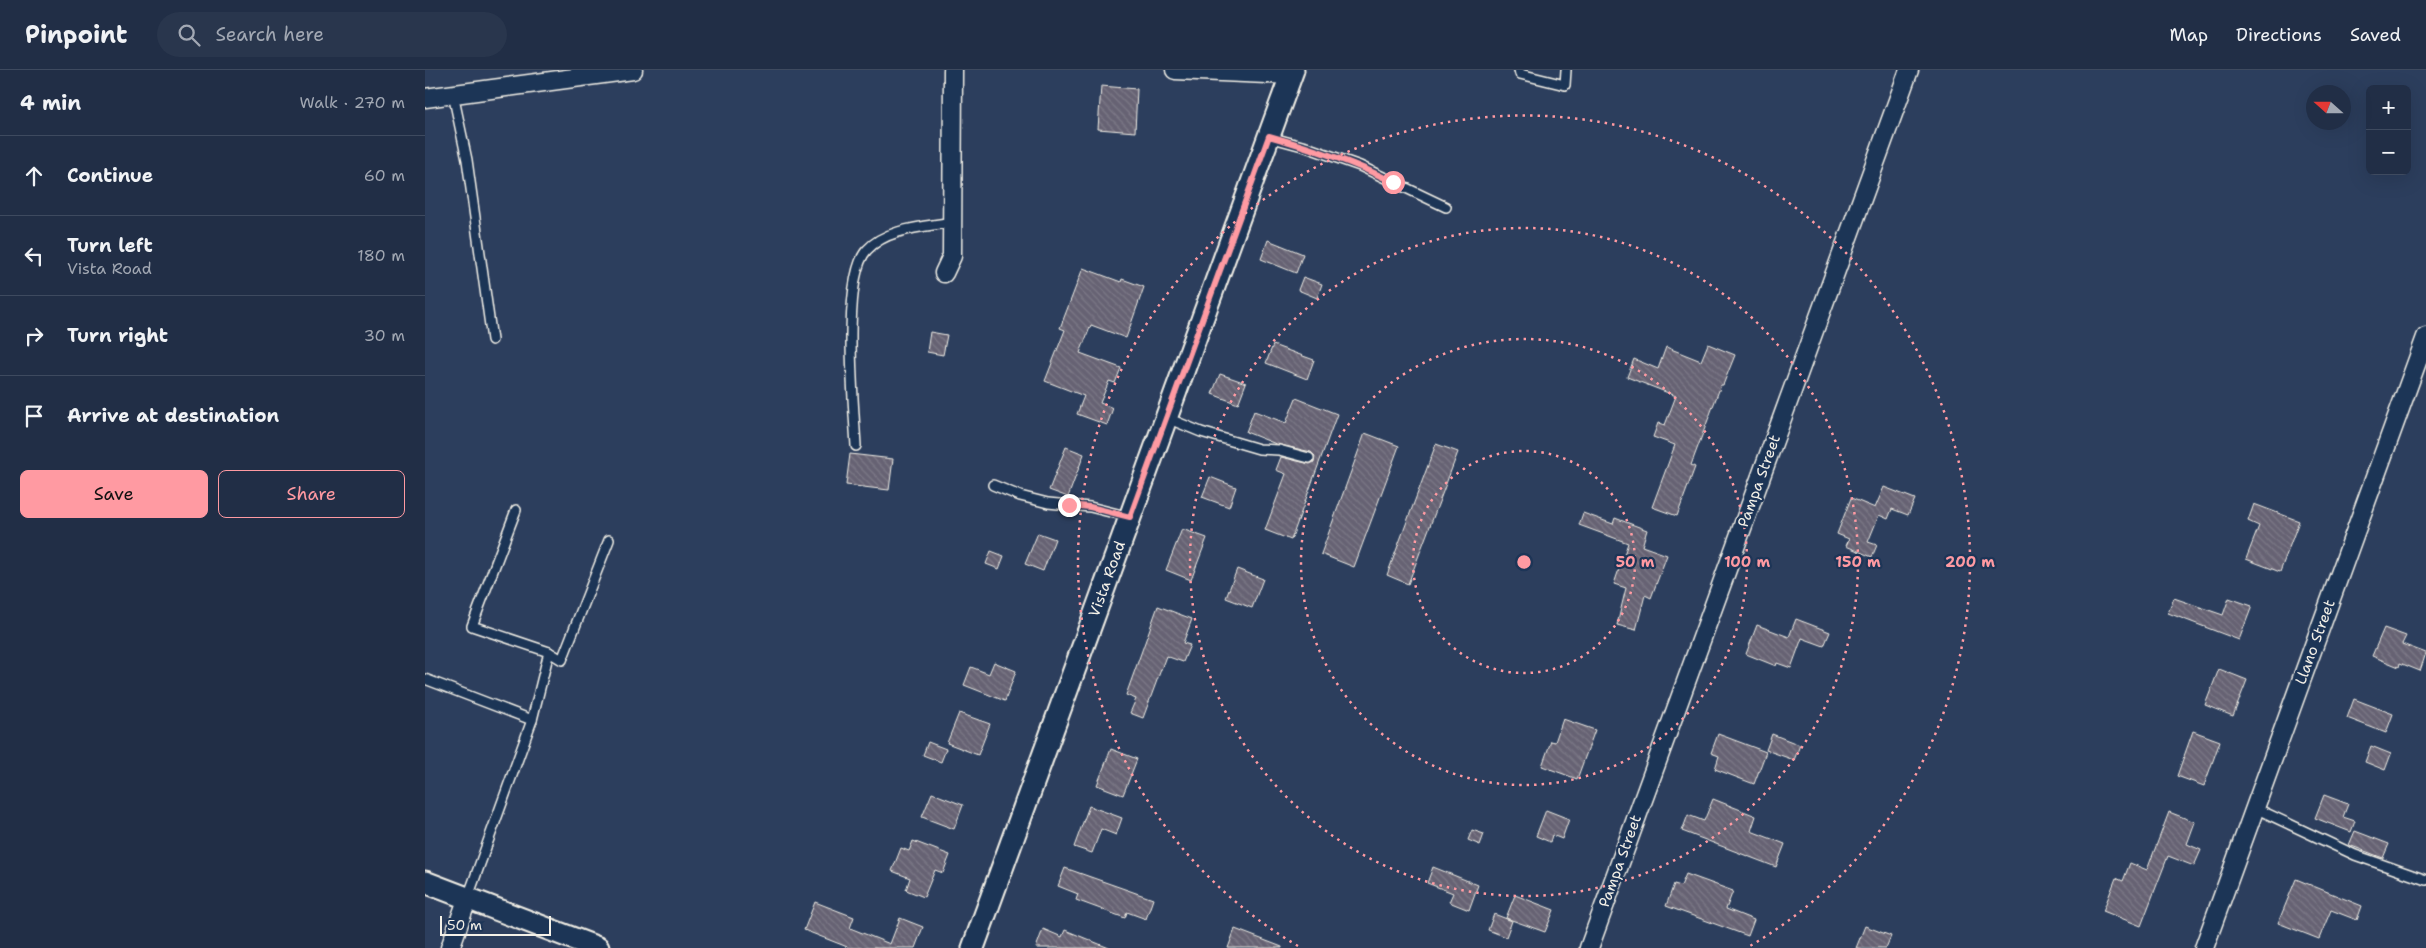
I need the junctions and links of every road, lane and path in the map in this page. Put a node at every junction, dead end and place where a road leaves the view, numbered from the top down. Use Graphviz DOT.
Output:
graph roads {
  1 [pos="633,70"];
  2 [pos="953,70"];
  3 [pos="1175,70"];
  4 [pos="1519,70"];
  5 [pos="1566,70"];
  6 [pos="1909,70"];
  7 [pos="1292,73"];
  8 [pos="453,94"];
  9 [pos="425,98"];
  10 [pos="1269,136"];
  11 [pos="1445,207"];
  12 [pos="953,222"];
  13 [pos="944,273"];
  14 [pos="2426,337"];
  15 [pos="492,340"];
  16 [pos="1166,418"];
  17 [pos="856,446"];
  18 [pos="1309,458"];
  19 [pos="993,485"];
  20 [pos="516,510"];
  21 [pos="1130,517"];
  22 [pos="609,540"];
  23 [pos="549,652"];
  24 [pos="425,679"];
  25 [pos="532,720"];
  26 [pos="2255,808"];
  27 [pos="2426,880"];
  28 [pos="425,882"];
  29 [pos="468,897"];
  30 [pos="450,948"];
  31 [pos="598,948"];
  32 [pos="973,948"];
  33 [pos="1589,948"];
  34 [pos="2204,948"];
  1 -- 8 [label="street"];
  2 -- 12 [label="street"];
  3 -- 7 [label="street"];
  4 -- 5 [label="lane"];
  6 -- 33 [label="street, Pampa Street"];
  7 -- 10 [label="street, Vista Road"];
  8 -- 9 [label="street"];
  8 -- 15 [label="lane"];
  10 -- 11 [label="lane"];
  10 -- 16 [label="street, Vista Road"];
  12 -- 13 [label="street"];
  12 -- 17 [label="lane"];
  14 -- 26 [label="street, Llano Street"];
  16 -- 18 [label="lane"];
  16 -- 21 [label="street, Vista Road"];
  19 -- 21 [label="lane"];
  20 -- 23 [label="lane"];
  21 -- 32 [label="street, Vista Road"];
  22 -- 23 [label="lane"];
  23 -- 25 [label="lane"];
  24 -- 25 [label="lane"];
  25 -- 29 [label="lane"];
  26 -- 27 [label="lane"];
  26 -- 34 [label="street, Llano Street"];
  28 -- 29 [label="street"];
  29 -- 30 [label="street"];
  29 -- 31 [label="street"];
}
